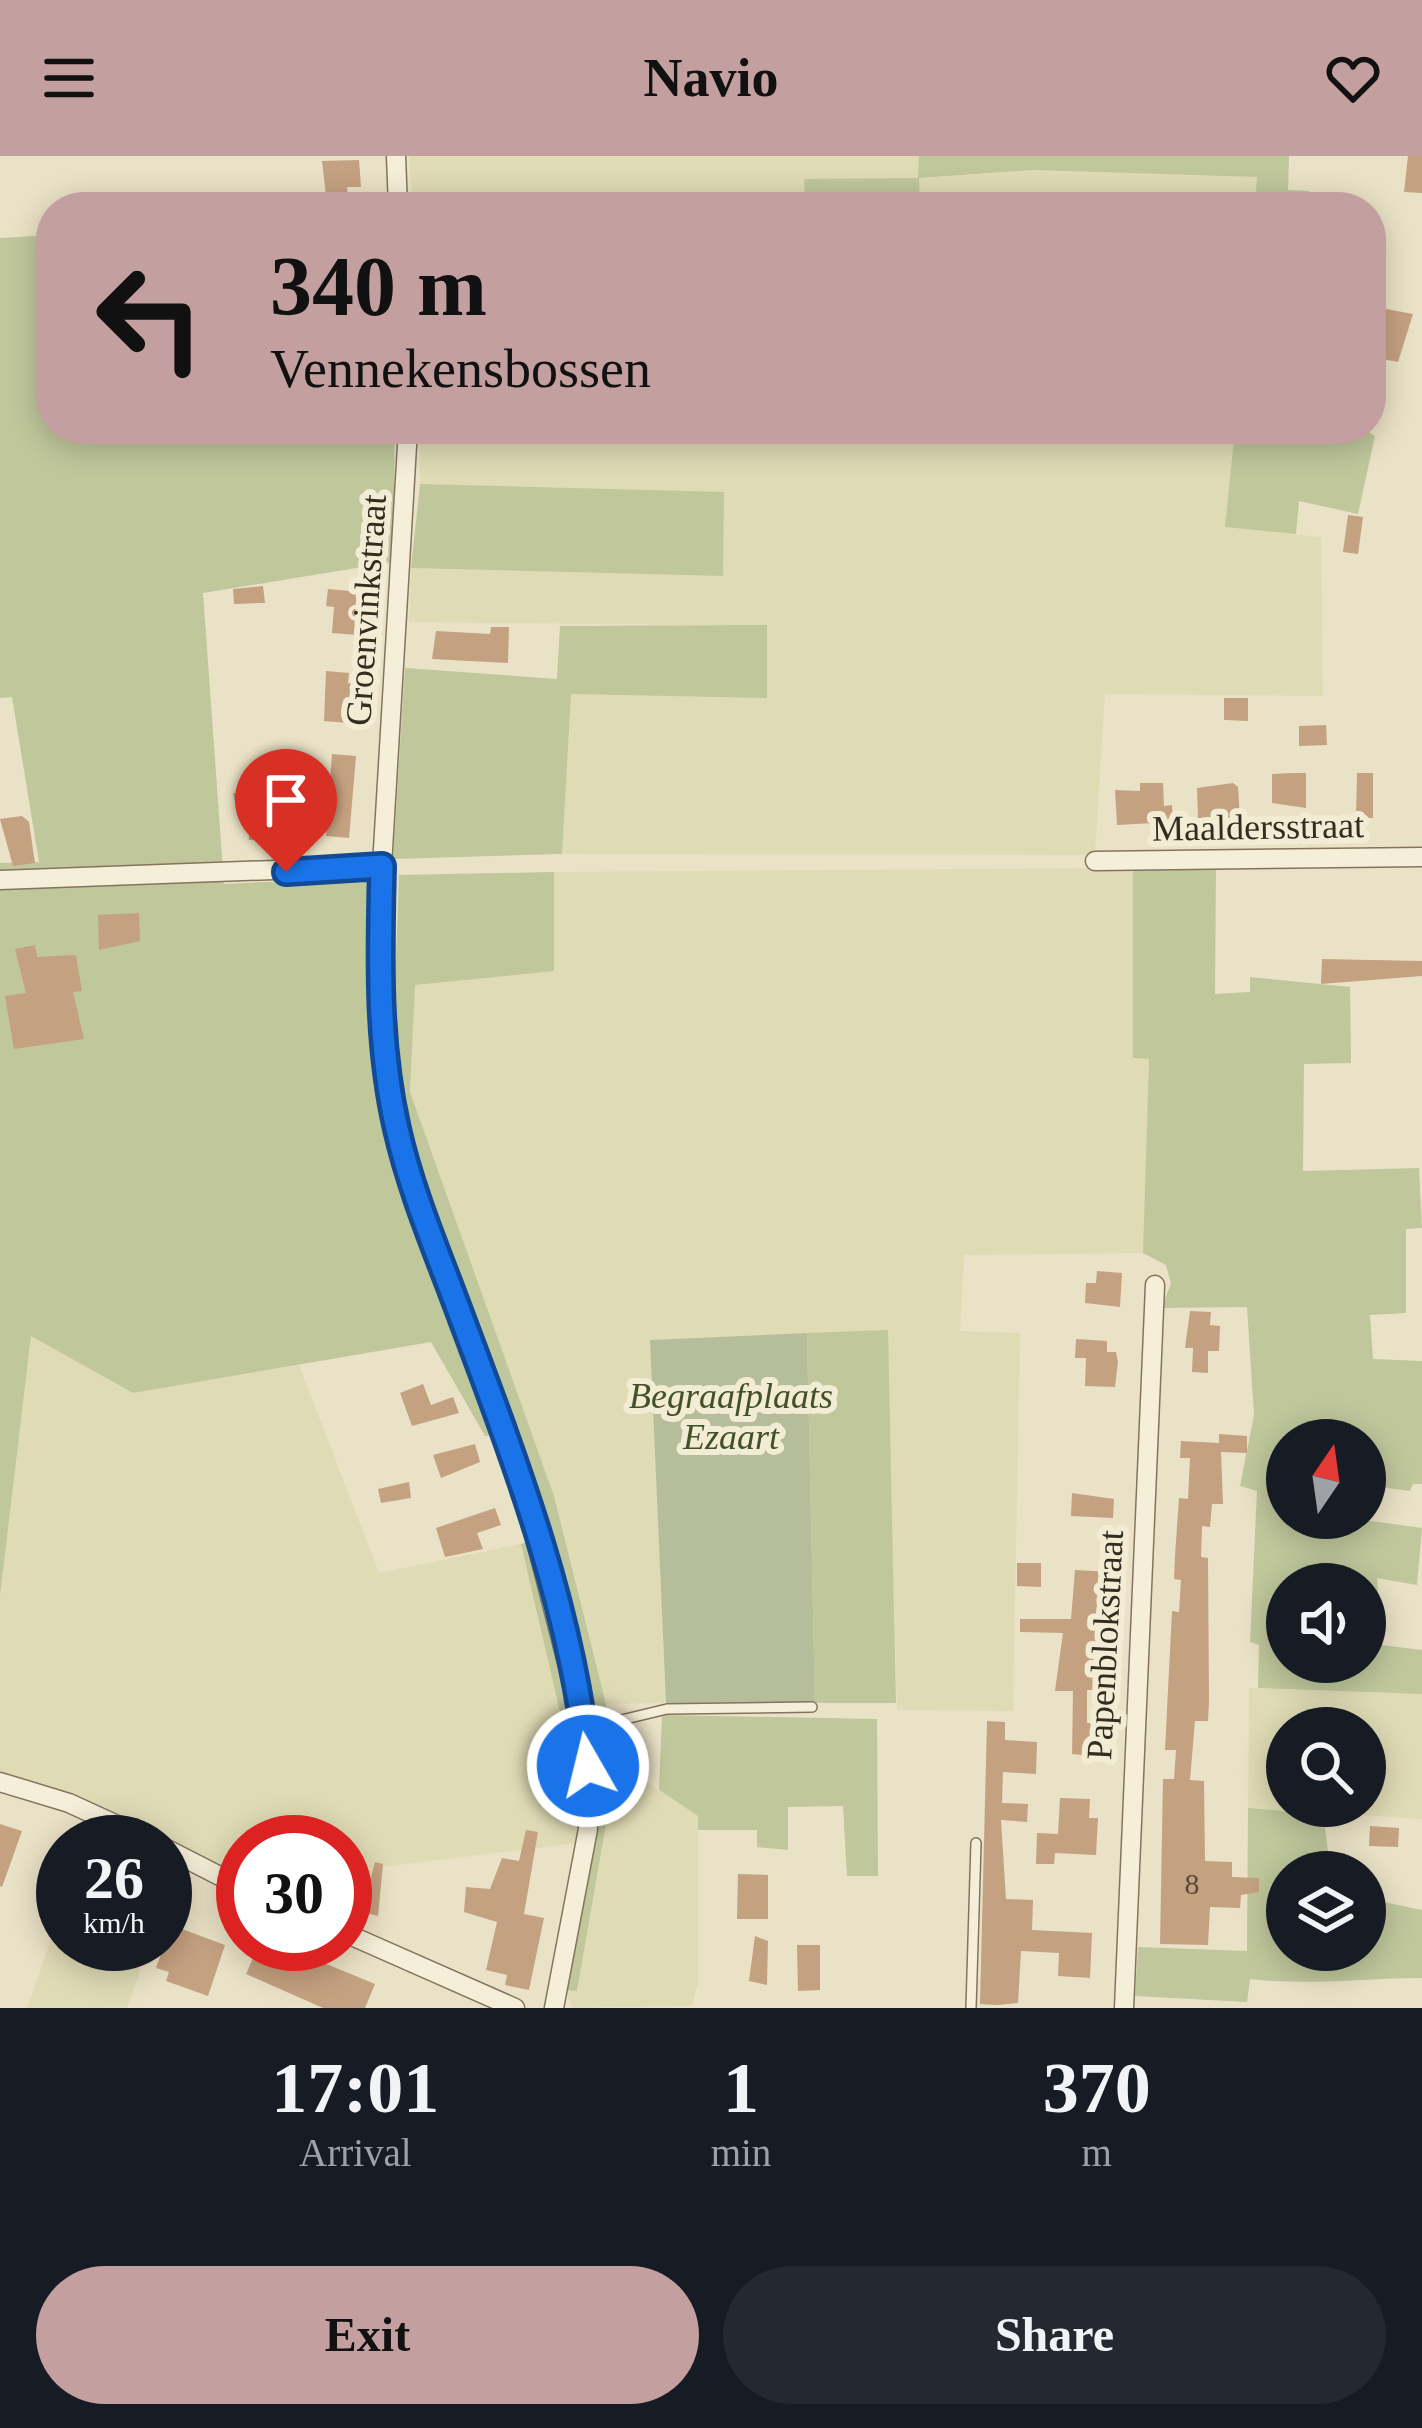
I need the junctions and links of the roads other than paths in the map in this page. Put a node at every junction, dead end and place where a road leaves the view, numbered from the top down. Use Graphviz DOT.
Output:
graph roads {
  1 [pos="396,156"];
  2 [pos="397,192"];
  3 [pos="407,444"];
  4 [pos="1422,857"];
  5 [pos="1095,861"];
  6 [pos="382,866"];
  7 [pos="0,880"];
  8 [pos="1155,1285"];
  9 [pos="812,1707"];
  10 [pos="584,1729"];
  11 [pos="0,1782"];
  12 [pos="95,1815"];
  13 [pos="976,1844"];
  14 [pos="372,1945"];
  15 [pos="515,2008"];
  16 [pos="554,2008"];
  17 [pos="971,2008"];
  18 [pos="1124,2008"];
  1 -- 2 [label="street"];
  3 -- 6 [label="street, Groenvinkstraat"];
  4 -- 5 [label="street, Maaldersstraat"];
  6 -- 7 [label="street"];
  6 -- 10 [label="street, Groenvinkstraat"];
  8 -- 18 [label="street, Papenblokstraat"];
  9 -- 10 [label="lane"];
  10 -- 16 [label="street, Groenvinkstraat"];
  11 -- 12 [label="street"];
  13 -- 17 [label="lane"];
  14 -- 15 [label="street"];
}
